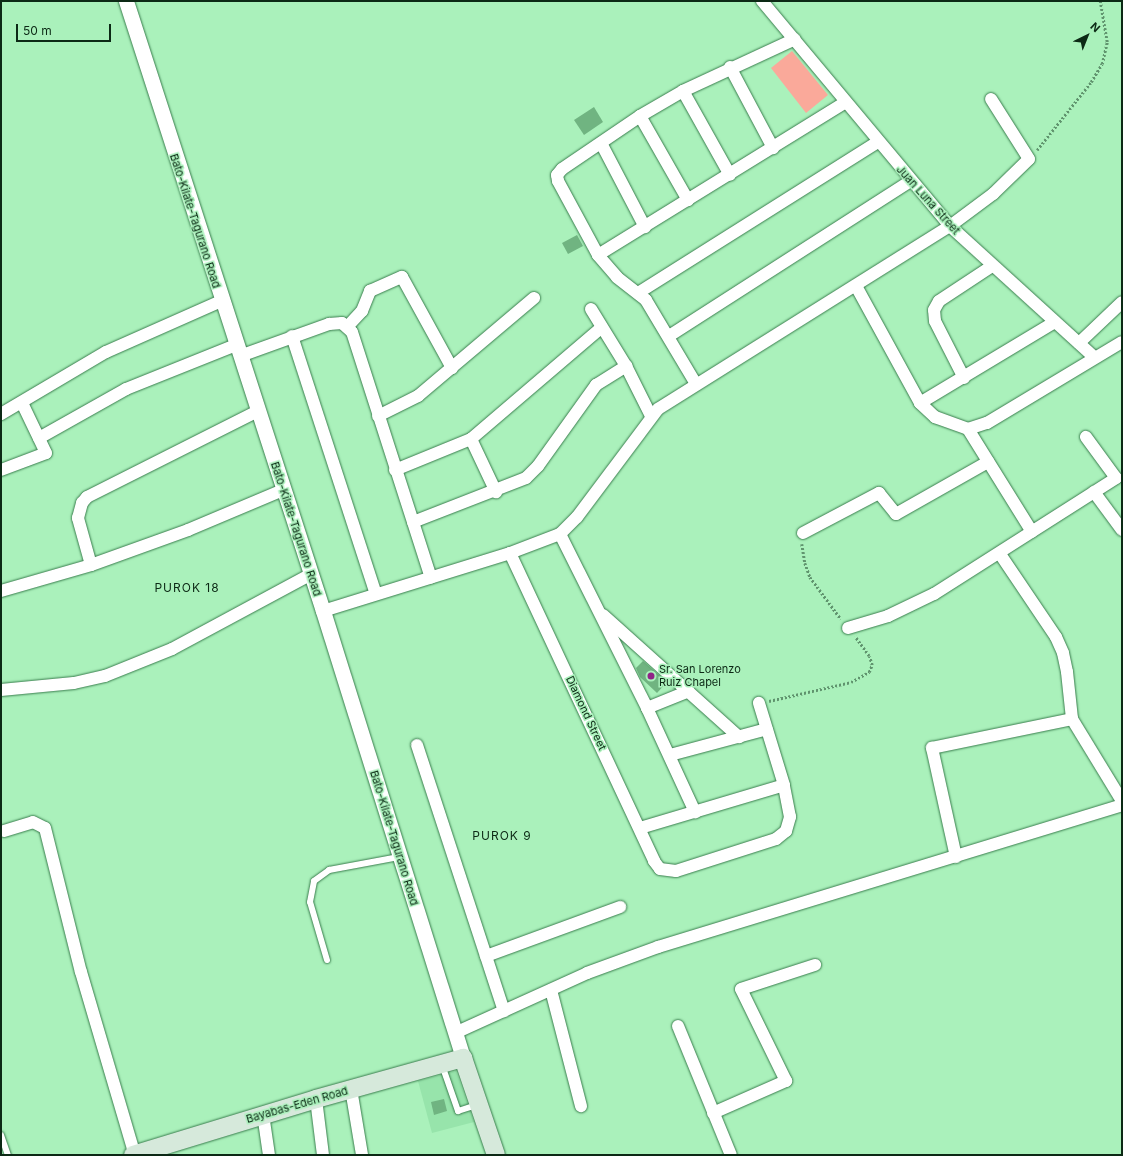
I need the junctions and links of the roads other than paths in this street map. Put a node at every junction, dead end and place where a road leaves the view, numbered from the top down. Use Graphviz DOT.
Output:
graph roads {
  1 [pos="126,1"];
  2 [pos="762,1"];
  3 [pos="796,39"];
  4 [pos="730,67"];
  5 [pos="683,91"];
  6 [pos="991,99"];
  7 [pos="846,102"];
  8 [pos="640,116"];
  9 [pos="878,142"];
  10 [pos="601,143"];
  11 [pos="773,148"];
  12 [pos="730,175"];
  13 [pos="910,181"];
  14 [pos="688,200"];
  15 [pos="950,226"];
  16 [pos="645,227"];
  17 [pos="598,255"];
  18 [pos="992,266"];
  19 [pos="856,286"];
  20 [pos="638,293"];
  21 [pos="534,298"];
  22 [pos="221,300"];
  23 [pos="1122,302"];
  24 [pos="591,309"];
  25 [pos="1055,322"];
  26 [pos="347,327"];
  27 [pos="602,327"];
  28 [pos="292,336"];
  29 [pos="669,336"];
  30 [pos="1122,342"];
  31 [pos="1079,343"];
  32 [pos="238,350"];
  33 [pos="1094,357"];
  34 [pos="626,366"];
  35 [pos="452,368"];
  36 [pos="964,378"];
  37 [pos="696,384"];
  38 [pos="22,403"];
  39 [pos="920,403"];
  40 [pos="258,411"];
  41 [pos="1,414"];
  42 [pos="378,416"];
  43 [pos="651,416"];
  44 [pos="968,429"];
  45 [pos="1086,437"];
  46 [pos="39,438"];
  47 [pos="471,439"];
  48 [pos="988,462"];
  49 [pos="1,470"];
  50 [pos="394,470"];
  51 [pos="283,490"];
  52 [pos="496,492"];
  53 [pos="1094,492"];
  54 [pos="413,522"];
  55 [pos="1122,530"];
  56 [pos="1032,532"];
  57 [pos="560,534"];
  58 [pos="802,534"];
  59 [pos="510,553"];
  60 [pos="1000,554"];
  61 [pos="91,565"];
  62 [pos="311,574"];
  63 [pos="430,578"];
  64 [pos="1,591"];
  65 [pos="376,594"];
  66 [pos="323,611"];
  67 [pos="598,611"];
  68 [pos="848,628"];
  69 [pos="1,690"];
  70 [pos="689,690"];
  71 [pos="759,703"];
  72 [pos="648,708"];
  73 [pos="1072,719"];
  74 [pos="767,729"];
  75 [pos="739,737"];
  76 [pos="417,746"];
  77 [pos="670,755"];
  78 [pos="784,785"];
  79 [pos="1122,801"];
  80 [pos="1122,805"];
  81 [pos="695,812"];
  82 [pos="640,828"];
  83 [pos="4,831"];
  84 [pos="399,858"];
  85 [pos="956,858"];
  86 [pos="620,907"];
  87 [pos="486,956"];
  88 [pos="327,960"];
  89 [pos="815,965"];
  90 [pos="551,990"];
  91 [pos="504,1011"];
  92 [pos="678,1026"];
  93 [pos="455,1033"];
  94 [pos="463,1058"];
  95 [pos="441,1064"];
  96 [pos="351,1089"];
  97 [pos="316,1099"];
  98 [pos="478,1105"];
  99 [pos="581,1106"];
  100 [pos="713,1113"];
  101 [pos="263,1114"];
  102 [pos="1,1135"];
  103 [pos="163,1150"];
  104 [pos="8,1155"];
  105 [pos="134,1155"];
  106 [pos="269,1155"];
  107 [pos="323,1155"];
  108 [pos="362,1155"];
  109 [pos="496,1155"];
  110 [pos="731,1155"];
  1 -- 22 [label="street, Bato-Kilate-Tagurano Road"];
  2 -- 3 [label="street, Juan Luna Street"];
  3 -- 4 [label="street"];
  3 -- 7 [label="street, Juan Luna Street"];
  4 -- 5 [label="street"];
  4 -- 11 [label="street"];
  5 -- 8 [label="street"];
  5 -- 12 [label="street"];
  6 -- 15 [label="street"];
  7 -- 9 [label="street, Juan Luna Street"];
  7 -- 11 [label="street"];
  8 -- 10 [label="street"];
  8 -- 14 [label="street"];
  9 -- 13 [label="street, Juan Luna Street"];
  9 -- 20 [label="street"];
  10 -- 16 [label="street"];
  10 -- 17 [label="street"];
  11 -- 12 [label="street"];
  12 -- 14 [label="street"];
  13 -- 15 [label="street, Juan Luna Street"];
  13 -- 29 [label="street"];
  14 -- 16 [label="street"];
  15 -- 18 [label="street, Juan Luna Street"];
  15 -- 19 [label="street"];
  16 -- 17 [label="street"];
  17 -- 20 [label="street"];
  18 -- 25 [label="street, Juan Luna Street"];
  18 -- 36 [label="street"];
  19 -- 37 [label="street"];
  19 -- 39 [label="street"];
  20 -- 29 [label="street"];
  21 -- 35 [label="street"];
  22 -- 32 [label="street, Bato-Kilate-Tagurano Road"];
  22 -- 38 [label="street"];
  23 -- 31 [label="street"];
  24 -- 27 [label="street"];
  25 -- 31 [label="street, Juan Luna Street"];
  25 -- 36 [label="street"];
  26 -- 28 [label="street"];
  26 -- 35 [label="street"];
  26 -- 42 [label="street"];
  27 -- 34 [label="street"];
  27 -- 47 [label="street"];
  28 -- 32 [label="street"];
  28 -- 65 [label="street"];
  29 -- 37 [label="street"];
  30 -- 33 [label="street"];
  31 -- 33 [label="street, Juan Luna Street"];
  32 -- 40 [label="street, Bato-Kilate-Tagurano Road"];
  32 -- 46 [label="street"];
  33 -- 44 [label="street"];
  34 -- 43 [label="street"];
  34 -- 52 [label="street"];
  35 -- 42 [label="street"];
  36 -- 39 [label="street"];
  37 -- 43 [label="street"];
  38 -- 41 [label="street"];
  38 -- 46 [label="street"];
  39 -- 44 [label="street"];
  40 -- 51 [label="street, Bato-Kilate-Tagurano Road"];
  40 -- 61 [label="street"];
  42 -- 50 [label="street"];
  43 -- 57 [label="street"];
  44 -- 48 [label="street"];
  45 -- 53 [label="street"];
  46 -- 49 [label="street"];
  47 -- 50 [label="street"];
  47 -- 52 [label="street"];
  48 -- 56 [label="street"];
  48 -- 58 [label="street"];
  50 -- 54 [label="street"];
  51 -- 61 [label="street"];
  51 -- 62 [label="street, Bato-Kilate-Tagurano Road"];
  52 -- 54 [label="street"];
  53 -- 55 [label="street"];
  53 -- 56 [label="street"];
  54 -- 63 [label="street"];
  56 -- 60 [label="street"];
  57 -- 59 [label="street"];
  57 -- 67 [label="street"];
  59 -- 63 [label="street"];
  59 -- 82 [label="street, Diamond Street"];
  60 -- 68 [label="street"];
  60 -- 73 [label="street"];
  61 -- 64 [label="street"];
  62 -- 66 [label="street, Bato-Kilate-Tagurano Road"];
  62 -- 69 [label="street"];
  63 -- 65 [label="street"];
  65 -- 66 [label="street"];
  66 -- 84 [label="street, Bato-Kilate-Tagurano Road"];
  67 -- 70 [label="street"];
  67 -- 72 [label="street"];
  70 -- 72 [label="street"];
  70 -- 75 [label="street"];
  71 -- 74 [label="street"];
  72 -- 77 [label="street"];
  73 -- 79 [label="street"];
  73 -- 85 [label="street"];
  74 -- 75 [label="street"];
  74 -- 78 [label="street"];
  75 -- 77 [label="street"];
  76 -- 87 [label="street"];
  77 -- 81 [label="street"];
  78 -- 81 [label="street"];
  78 -- 82 [label="street, Diamond Street"];
  80 -- 85 [label="street"];
  81 -- 82 [label="street"];
  83 -- 105 [label="street"];
  84 -- 88 [label="lane"];
  84 -- 93 [label="street, Bato-Kilate-Tagurano Road"];
  85 -- 90 [label="street"];
  86 -- 87 [label="street"];
  87 -- 91 [label="street"];
  89 -- 100 [label="street"];
  90 -- 91 [label="street"];
  90 -- 99 [label="street"];
  91 -- 93 [label="street"];
  92 -- 100 [label="street"];
  93 -- 94 [label="street, Bato-Kilate-Tagurano Road"];
  94 -- 95 [label="main road, Bayabas-Eden Road"];
  94 -- 98 [label="main road"];
  95 -- 96 [label="main road, Bayabas-Eden Road"];
  95 -- 98 [label="lane"];
  96 -- 97 [label="main road, Bayabas-Eden Road"];
  96 -- 108 [label="street"];
  97 -- 101 [label="main road, Bayabas-Eden Road"];
  97 -- 107 [label="street"];
  98 -- 109 [label="main road"];
  100 -- 110 [label="street"];
  101 -- 103 [label="main road, Bayabas-Eden Road"];
  101 -- 106 [label="street"];
  102 -- 104 [label="lane"];
  103 -- 105 [label="main road, Bayabas-Eden Road"];
}
